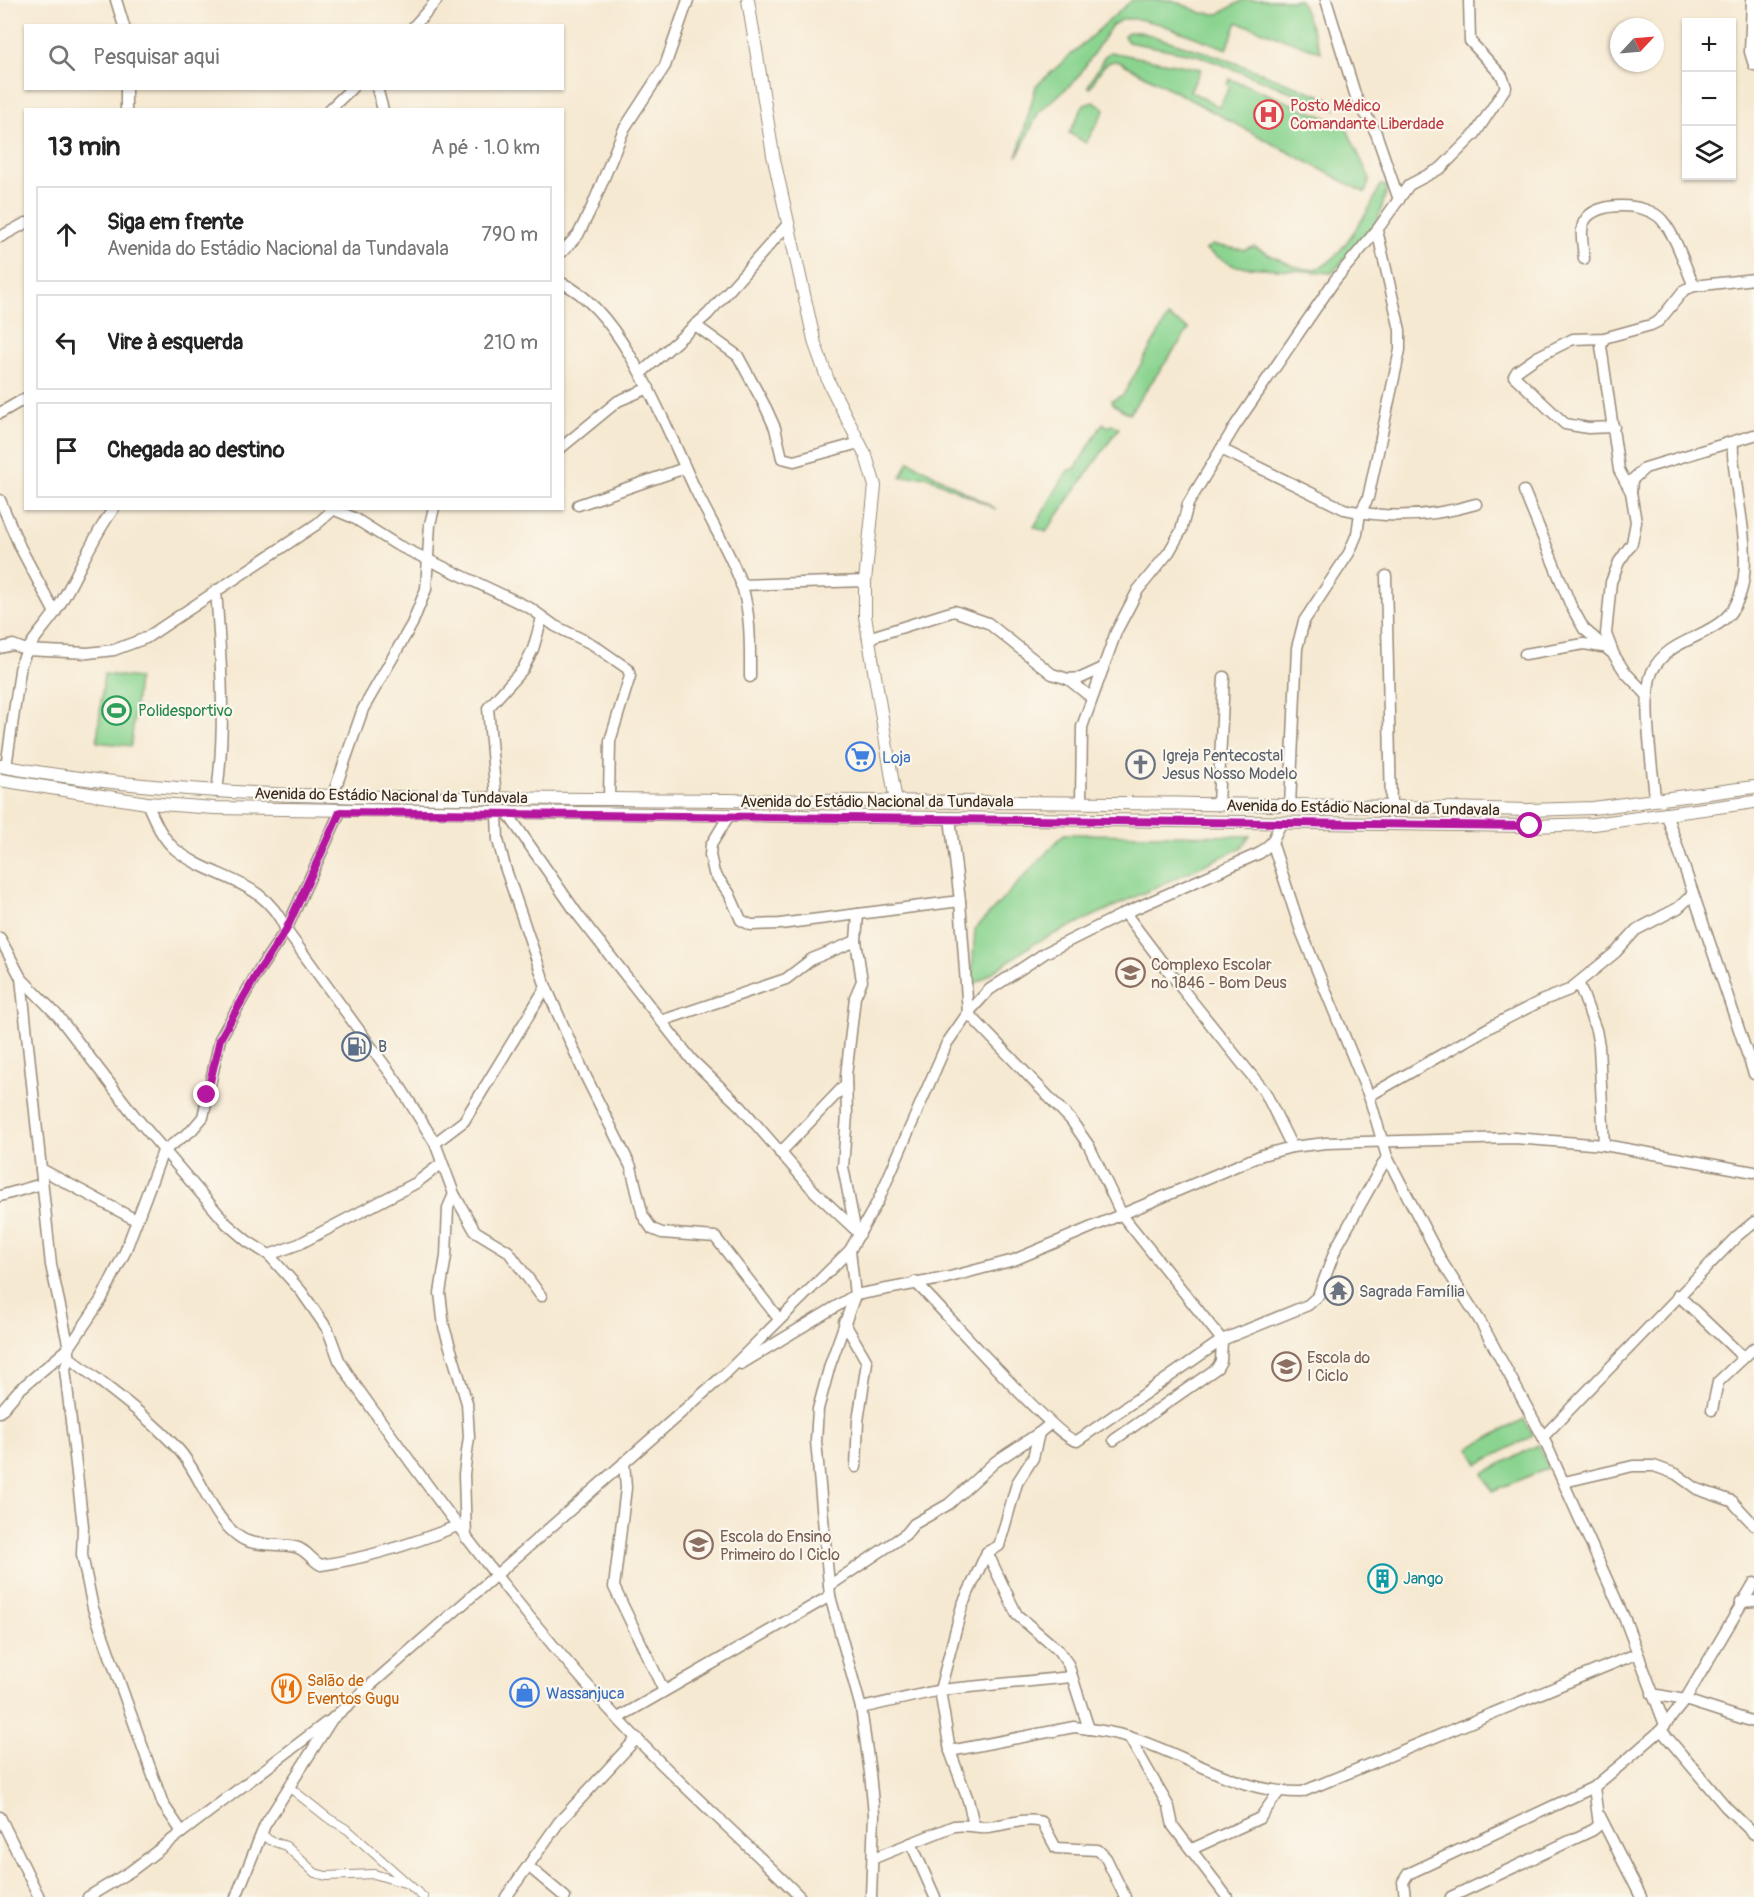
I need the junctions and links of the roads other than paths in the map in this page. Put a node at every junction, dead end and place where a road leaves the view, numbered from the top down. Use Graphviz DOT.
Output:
graph roads {
  1 [pos="116,0"];
  2 [pos="437,0"];
  3 [pos="688,0"];
  4 [pos="748,0"];
  5 [pos="1326,0"];
  6 [pos="1468,0"];
  7 [pos="1752,0"];
  8 [pos="123,24"];
  9 [pos="416,24"];
  10 [pos="1754,65"];
  11 [pos="126,90"];
  12 [pos="350,90"];
  13 [pos="378,90"];
  14 [pos="126,108"];
  15 [pos="331,108"];
  16 [pos="382,108"];
  17 [pos="1399,200"];
  18 [pos="24,224"];
  19 [pos="788,224"];
  20 [pos="1377,230"];
  21 [pos="0,237"];
  22 [pos="564,250"];
  23 [pos="1584,259"];
  24 [pos="1754,279"];
  25 [pos="564,285"];
  26 [pos="1694,286"];
  27 [pos="695,325"];
  28 [pos="1604,338"];
  29 [pos="641,373"];
  30 [pos="649,388"];
  31 [pos="24,399"];
  32 [pos="0,413"];
  33 [pos="1614,427"];
  34 [pos="1754,435"];
  35 [pos="1733,442"];
  36 [pos="859,443"];
  37 [pos="564,445"];
  38 [pos="1221,450"];
  39 [pos="685,468"];
  40 [pos="1524,491"];
  41 [pos="1631,492"];
  42 [pos="0,500"];
  43 [pos="1476,504"];
  44 [pos="578,505"];
  45 [pos="332,510"];
  46 [pos="335,510"];
  47 [pos="434,510"];
  48 [pos="109,511"];
  49 [pos="1360,513"];
  50 [pos="429,561"];
  51 [pos="1386,576"];
  52 [pos="865,581"];
  53 [pos="741,585"];
  54 [pos="216,590"];
  55 [pos="55,613"];
  56 [pos="542,618"];
  57 [pos="868,638"];
  58 [pos="1604,647"];
  59 [pos="0,648"];
  60 [pos="26,650"];
  61 [pos="1525,654"];
  62 [pos="1614,656"];
  63 [pos="1103,668"];
  64 [pos="750,677"];
  65 [pos="1224,677"];
  66 [pos="1068,679"];
  67 [pos="1648,696"];
  68 [pos="1092,698"];
  69 [pos="3,766"];
  70 [pos="0,780"];
  71 [pos="1754,787"];
  72 [pos="217,792"];
  73 [pos="333,795"];
  74 [pos="496,798"];
  75 [pos="609,800"];
  76 [pos="1655,800"];
  77 [pos="896,802"];
  78 [pos="1081,802"];
  79 [pos="1754,802"];
  80 [pos="147,803"];
  81 [pos="1218,805"];
  82 [pos="1290,806"];
  83 [pos="1391,807"];
  84 [pos="340,812"];
  85 [pos="502,813"];
  86 [pos="1666,813"];
  87 [pos="728,817"];
  88 [pos="950,818"];
  89 [pos="1281,823"];
  90 [pos="1272,842"];
  91 [pos="1692,895"];
  92 [pos="960,901"];
  93 [pos="1125,913"];
  94 [pos="858,914"];
  95 [pos="286,930"];
  96 [pos="0,938"];
  97 [pos="856,941"];
  98 [pos="21,978"];
  99 [pos="1579,984"];
  100 [pos="546,987"];
  101 [pos="968,1013"];
  102 [pos="661,1021"];
  103 [pos="1754,1074"];
  104 [pos="846,1084"];
  105 [pos="1369,1096"];
  106 [pos="1384,1142"];
  107 [pos="435,1143"];
  108 [pos="1604,1145"];
  109 [pos="1292,1147"];
  110 [pos="163,1151"];
  111 [pos="780,1154"];
  112 [pos="1387,1157"];
  113 [pos="441,1164"];
  114 [pos="40,1169"];
  115 [pos="1754,1172"];
  116 [pos="42,1184"];
  117 [pos="454,1194"];
  118 [pos="0,1196"];
  119 [pos="1122,1215"];
  120 [pos="136,1220"];
  121 [pos="1754,1222"];
  122 [pos="858,1232"];
  123 [pos="850,1250"];
  124 [pos="269,1254"];
  125 [pos="915,1282"];
  126 [pos="855,1295"];
  127 [pos="1678,1295"];
  128 [pos="541,1296"];
  129 [pos="779,1319"];
  130 [pos="844,1323"];
  131 [pos="1222,1340"];
  132 [pos="1754,1348"];
  133 [pos="69,1353"];
  134 [pos="1742,1356"];
  135 [pos="724,1375"];
  136 [pos="1712,1410"];
  137 [pos="0,1412"];
  138 [pos="1050,1424"];
  139 [pos="1039,1433"];
  140 [pos="1543,1437"];
  141 [pos="1114,1440"];
  142 [pos="624,1462"];
  143 [pos="856,1467"];
  144 [pos="1564,1482"];
  145 [pos="1754,1525"];
  146 [pos="457,1527"];
  147 [pos="466,1538"];
  148 [pos="987,1552"];
  149 [pos="495,1577"];
  150 [pos="1754,1583"];
  151 [pos="830,1591"];
  152 [pos="1754,1601"];
  153 [pos="1741,1602"];
  154 [pos="1636,1654"];
  155 [pos="1071,1677"];
  156 [pos="940,1690"];
  157 [pos="664,1691"];
  158 [pos="1652,1695"];
  159 [pos="1685,1700"];
  160 [pos="861,1708"];
  161 [pos="618,1718"];
  162 [pos="332,1719"];
  163 [pos="1754,1722"];
  164 [pos="1663,1727"];
  165 [pos="1089,1729"];
  166 [pos="1129,1737"];
  167 [pos="637,1738"];
  168 [pos="950,1751"];
  169 [pos="289,1787"];
  170 [pos="1594,1787"];
  171 [pos="1278,1793"];
  172 [pos="0,1816"];
  173 [pos="1600,1816"];
  174 [pos="974,1826"];
  175 [pos="182,1832"];
  176 [pos="261,1833"];
  177 [pos="1754,1834"];
  178 [pos="911,1843"];
  179 [pos="1192,1849"];
  180 [pos="874,1858"];
  181 [pos="528,1866"];
  182 [pos="410,1884"];
  183 [pos="39,1897"];
  184 [pos="88,1897"];
  185 [pos="236,1897"];
  186 [pos="423,1897"];
  187 [pos="506,1897"];
  188 [pos="565,1897"];
  189 [pos="800,1897"];
  190 [pos="871,1897"];
  191 [pos="935,1897"];
  192 [pos="1125,1897"];
  193 [pos="1227,1897"];
  194 [pos="1405,1897"];
  195 [pos="1451,1897"];
  196 [pos="1641,1897"];
  1 -- 8 [label="street"];
  2 -- 9 [label="street"];
  3 -- 22 [label="street"];
  4 -- 19 [label="street"];
  5 -- 17 [label="street"];
  6 -- 17 [label="street"];
  7 -- 10 [label="street"];
  11 -- 14 [label="street"];
  12 -- 15 [label="street"];
  13 -- 16 [label="street"];
  17 -- 20 [label="street"];
  18 -- 21 [label="street"];
  19 -- 27 [label="street"];
  19 -- 36 [label="street"];
  20 -- 38 [label="street"];
  20 -- 49 [label="street"];
  23 -- 26 [label="street"];
  24 -- 26 [label="street"];
  25 -- 29 [label="street"];
  26 -- 28 [label="street"];
  27 -- 29 [label="street"];
  27 -- 36 [label="street"];
  28 -- 33 [label="street"];
  28 -- 33 [label="street"];
  29 -- 30 [label="street"];
  30 -- 37 [label="street"];
  30 -- 39 [label="street"];
  31 -- 32 [label="street"];
  33 -- 41 [label="street"];
  34 -- 35 [label="street"];
  35 -- 41 [label="street"];
  35 -- 67 [label="street"];
  36 -- 52 [label="street"];
  38 -- 49 [label="street"];
  38 -- 63 [label="street"];
  39 -- 44 [label="street"];
  39 -- 53 [label="street"];
  40 -- 58 [label="street"];
  41 -- 62 [label="street"];
  42 -- 55 [label="street"];
  43 -- 49 [label="street"];
  45 -- 54 [label="street"];
  46 -- 50 [label="street"];
  47 -- 50 [label="street"];
  48 -- 55 [label="street"];
  49 -- 82 [label="street"];
  50 -- 56 [label="street"];
  50 -- 73 [label="street"];
  51 -- 83 [label="street"];
  52 -- 53 [label="street"];
  52 -- 57 [label="street"];
  53 -- 64 [label="street"];
  54 -- 60 [label="street"];
  54 -- 72 [label="street"];
  55 -- 60 [label="street"];
  56 -- 74 [label="street"];
  56 -- 75 [label="street"];
  57 -- 66 [label="street"];
  57 -- 77 [label="street"];
  58 -- 61 [label="street"];
  58 -- 62 [label="street"];
  59 -- 60 [label="street"];
  60 -- 69 [label="street"];
  62 -- 67 [label="street"];
  63 -- 66 [label="street"];
  63 -- 68 [label="street"];
  65 -- 81 [label="street"];
  66 -- 68 [label="street"];
  67 -- 76 [label="street"];
  68 -- 78 [label="street"];
  69 -- 72 [label="street, Avenida do Estádio Nacional da Tundavala"];
  70 -- 80 [label="street, Avenida do Estádio Nacional da Tundavala"];
  71 -- 76 [label="street, Avenida do Estádio Nacional da Tundavala"];
  72 -- 73 [label="street, Avenida do Estádio Nacional da Tundavala"];
  73 -- 74 [label="street, Avenida do Estádio Nacional da Tundavala"];
  74 -- 75 [label="street, Avenida do Estádio Nacional da Tundavala"];
  75 -- 77 [label="street, Avenida do Estádio Nacional da Tundavala"];
  76 -- 83 [label="street, Avenida do Estádio Nacional da Tundavala"];
  77 -- 78 [label="street, Avenida do Estádio Nacional da Tundavala"];
  78 -- 81 [label="street, Avenida do Estádio Nacional da Tundavala"];
  79 -- 86 [label="street, Avenida do Estádio Nacional da Tundavala"];
  80 -- 84 [label="street, Avenida do Estádio Nacional da Tundavala"];
  80 -- 95 [label="street"];
  81 -- 82 [label="street, Avenida do Estádio Nacional da Tundavala"];
  82 -- 83 [label="street, Avenida do Estádio Nacional da Tundavala"];
  84 -- 85 [label="street, Avenida do Estádio Nacional da Tundavala"];
  84 -- 95 [label="street"];
  85 -- 87 [label="street, Avenida do Estádio Nacional da Tundavala"];
  85 -- 100 [label="street"];
  85 -- 102 [label="street"];
  86 -- 89 [label="street, Avenida do Estádio Nacional da Tundavala"];
  86 -- 91 [label="street"];
  87 -- 88 [label="street, Avenida do Estádio Nacional da Tundavala"];
  87 -- 94 [label="street"];
  88 -- 89 [label="street, Avenida do Estádio Nacional da Tundavala"];
  88 -- 92 [label="street"];
  89 -- 90 [label="street"];
  90 -- 93 [label="street"];
  90 -- 105 [label="street"];
  91 -- 99 [label="street"];
  91 -- 103 [label="street"];
  92 -- 94 [label="street"];
  92 -- 101 [label="street"];
  93 -- 101 [label="street"];
  93 -- 109 [label="street"];
  94 -- 97 [label="street"];
  95 -- 107 [label="street"];
  95 -- 110 [label="street"];
  96 -- 98 [label="street"];
  97 -- 102 [label="street"];
  97 -- 104 [label="street"];
  98 -- 110 [label="street"];
  98 -- 114 [label="street"];
  99 -- 105 [label="street"];
  99 -- 108 [label="street"];
  100 -- 107 [label="street"];
  100 -- 129 [label="street"];
  101 -- 119 [label="street"];
  101 -- 122 [label="street"];
  102 -- 111 [label="street"];
  104 -- 111 [label="street"];
  104 -- 122 [label="street"];
  105 -- 106 [label="street"];
  106 -- 108 [label="street"];
  106 -- 109 [label="street"];
  106 -- 112 [label="street"];
  107 -- 113 [label="street"];
  108 -- 115 [label="street"];
  109 -- 119 [label="street"];
  110 -- 120 [label="street"];
  110 -- 124 [label="street"];
  111 -- 122 [label="street"];
  112 -- 131 [label="street"];
  112 -- 140 [label="street"];
  113 -- 117 [label="street"];
  113 -- 124 [label="street"];
  114 -- 116 [label="street"];
  114 -- 120 [label="street"];
  116 -- 118 [label="street"];
  116 -- 133 [label="street"];
  117 -- 128 [label="street"];
  117 -- 147 [label="street"];
  119 -- 125 [label="street"];
  119 -- 131 [label="street"];
  120 -- 133 [label="street"];
  121 -- 127 [label="street"];
  122 -- 123 [label="street"];
  123 -- 126 [label="street"];
  123 -- 129 [label="street"];
  124 -- 146 [label="street"];
  125 -- 126 [label="street"];
  125 -- 138 [label="street"];
  126 -- 130 [label="street"];
  126 -- 135 [label="street"];
  127 -- 134 [label="street"];
  127 -- 140 [label="street"];
  129 -- 135 [label="street"];
  130 -- 143 [label="street"];
  130 -- 151 [label="street"];
  131 -- 138 [label="street"];
  131 -- 141 [label="street"];
  132 -- 134 [label="street"];
  133 -- 137 [label="street"];
  133 -- 146 [label="street"];
  133 -- 175 [label="street"];
  134 -- 136 [label="street"];
  135 -- 142 [label="street"];
  138 -- 139 [label="street"];
  139 -- 148 [label="street"];
  139 -- 151 [label="street"];
  140 -- 144 [label="street"];
  142 -- 149 [label="street"];
  142 -- 157 [label="street"];
  144 -- 145 [label="street"];
  144 -- 154 [label="street"];
  146 -- 147 [label="street"];
  147 -- 149 [label="street"];
  148 -- 155 [label="street"];
  148 -- 156 [label="street"];
  149 -- 161 [label="street"];
  149 -- 162 [label="street"];
  150 -- 153 [label="street"];
  151 -- 157 [label="street"];
  151 -- 160 [label="street"];
  152 -- 153 [label="street"];
  153 -- 159 [label="street"];
  154 -- 158 [label="street"];
  154 -- 171 [label="street"];
  155 -- 156 [label="street"];
  155 -- 165 [label="street"];
  156 -- 160 [label="street"];
  156 -- 168 [label="street"];
  157 -- 161 [label="street"];
  158 -- 159 [label="street"];
  158 -- 164 [label="street"];
  159 -- 163 [label="street"];
  159 -- 164 [label="street"];
  160 -- 180 [label="street"];
  161 -- 167 [label="street"];
  162 -- 169 [label="street"];
  162 -- 175 [label="street"];
  164 -- 170 [label="street"];
  164 -- 177 [label="street"];
  165 -- 166 [label="street"];
  165 -- 168 [label="street"];
  166 -- 171 [label="street"];
  166 -- 179 [label="street"];
  167 -- 181 [label="street"];
  167 -- 189 [label="street"];
  168 -- 174 [label="street"];
  169 -- 176 [label="street"];
  169 -- 182 [label="street"];
  170 -- 173 [label="street"];
  170 -- 194 [label="street"];
  171 -- 179 [label="street"];
  172 -- 183 [label="street"];
  173 -- 195 [label="street"];
  173 -- 196 [label="street"];
  174 -- 178 [label="street"];
  174 -- 192 [label="street"];
  175 -- 184 [label="street"];
  176 -- 182 [label="street"];
  176 -- 185 [label="street"];
  178 -- 180 [label="street"];
  178 -- 191 [label="street"];
  179 -- 193 [label="street"];
  180 -- 190 [label="street"];
  181 -- 187 [label="street"];
  181 -- 188 [label="street"];
  182 -- 186 [label="street"];
}
